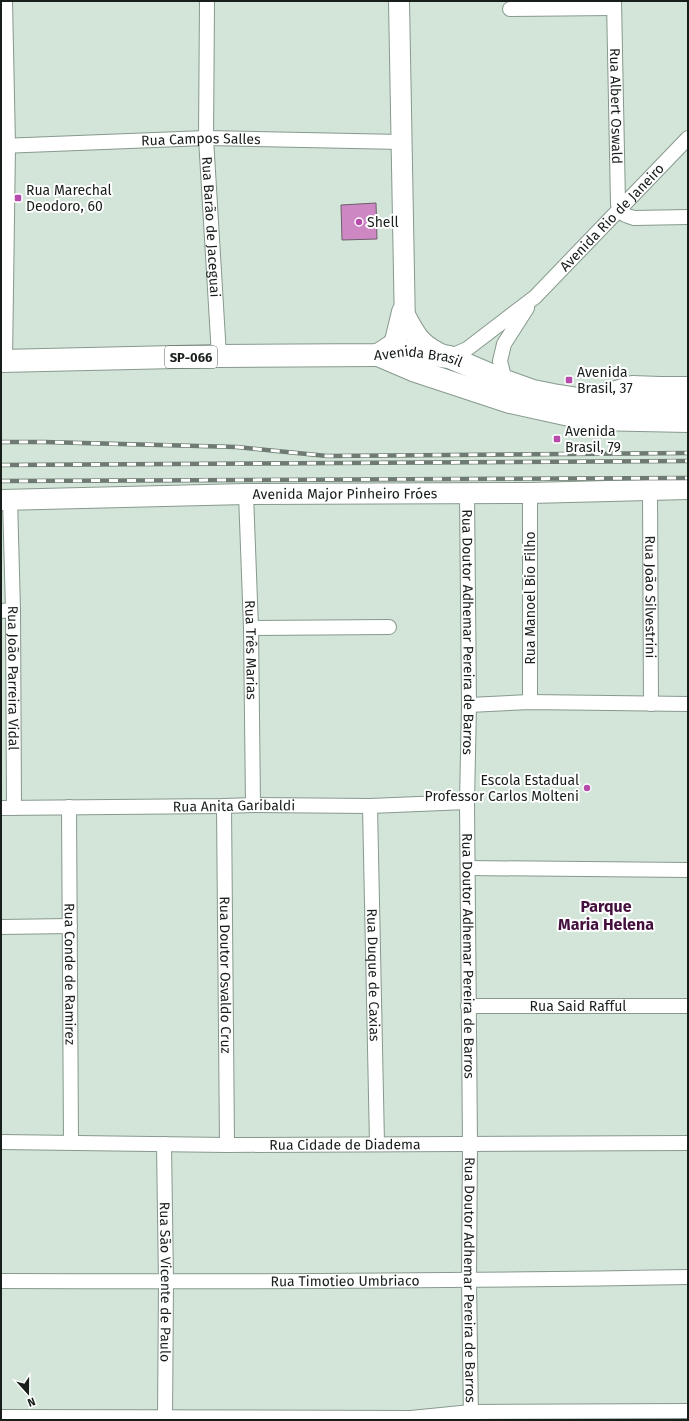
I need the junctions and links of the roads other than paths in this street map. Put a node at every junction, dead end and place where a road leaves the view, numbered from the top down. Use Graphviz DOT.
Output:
graph roads {
  1 [pos="5,1"];
  2 [pos="207,1"];
  3 [pos="400,1"];
  4 [pos="614,4"];
  5 [pos="510,9"];
  6 [pos="206,138"];
  7 [pos="688,138"];
  8 [pos="402,142"];
  9 [pos="4,146"];
  10 [pos="619,210"];
  11 [pos="688,217"];
  12 [pos="535,296"];
  13 [pos="403,312"];
  14 [pos="378,355"];
  15 [pos="219,356"];
  16 [pos="449,357"];
  17 [pos="3,360"];
  18 [pos="410,360"];
  19 [pos="505,381"];
  20 [pos="688,386"];
  21 [pos="678,406"];
  22 [pos="580,408"];
  23 [pos="688,422"];
  24 [pos="688,489"];
  25 [pos="650,490"];
  26 [pos="467,492"];
  27 [pos="530,493"];
  28 [pos="246,494"];
  29 [pos="6,499"];
  30 [pos="7,610"];
  31 [pos="389,627"];
  32 [pos="251,628"];
  33 [pos="530,702"];
  34 [pos="651,704"];
  35 [pos="688,704"];
  36 [pos="469,705"];
  37 [pos="467,802"];
  38 [pos="253,805"];
  39 [pos="224,806"];
  40 [pos="370,806"];
  41 [pos="69,807"];
  42 [pos="7,808"];
  43 [pos="468,868"];
  44 [pos="688,870"];
  45 [pos="70,926"];
  46 [pos="1,927"];
  47 [pos="468,1006"];
  48 [pos="688,1006"];
  49 [pos="1,1142"];
  50 [pos="71,1142"];
  51 [pos="688,1143"];
  52 [pos="164,1144"];
  53 [pos="378,1144"];
  54 [pos="470,1144"];
  55 [pos="227,1145"];
  56 [pos="688,1277"];
  57 [pos="1,1281"];
  58 [pos="469,1281"];
  59 [pos="166,1282"];
  60 [pos="688,1411"];
  61 [pos="471,1416"];
  62 [pos="1,1417"];
  63 [pos="165,1419"];
  1 -- 9 [label="street"];
  2 -- 6 [label="street, Rua Barão de Jaceguai"];
  3 -- 8 [label="street"];
  4 -- 5 [label="street"];
  4 -- 10 [label="street, Rua Albert Oswald"];
  6 -- 8 [label="street, Rua Campos Salles"];
  6 -- 9 [label="street, Rua Campos Salles"];
  6 -- 15 [label="street, Rua Barão de Jaceguai"];
  7 -- 10 [label="street, Avenida Rio de Janeiro"];
  8 -- 13 [label="street"];
  9 -- 17 [label="street"];
  10 -- 11 [label="street"];
  10 -- 12 [label="street, Avenida Rio de Janeiro"];
  12 -- 16 [label="street, Avenida Rio de Janeiro"];
  12 -- 19 [label="street, Avenida Rio de Janeiro"];
  13 -- 14 [label="highway"];
  13 -- 16 [label="street"];
  13 -- 18 [label="street"];
  14 -- 15 [label="highway, SP-066"];
  14 -- 18 [label="highway, Avenida Brasil"];
  15 -- 17 [label="highway, SP-066"];
  16 -- 18 [label="highway, Avenida Brasil"];
  16 -- 19 [label="highway, Avenida Brasil"];
  18 -- 22 [label="highway, Avenida Brasil"];
  19 -- 22 [label="highway, Avenida Brasil"];
  20 -- 22 [label="street, Avenida Brasil"];
  21 -- 22 [label="highway, Avenida Brasil"];
  22 -- 23 [label="street, Avenida Brasil"];
  24 -- 25 [label="street, Avenida Major Pinheiro Fróes"];
  25 -- 27 [label="street, Avenida Major Pinheiro Fróes"];
  25 -- 34 [label="street, Rua João Silvestrini"];
  26 -- 27 [label="street, Avenida Major Pinheiro Fróes"];
  26 -- 28 [label="street, Avenida Major Pinheiro Fróes"];
  26 -- 36 [label="street, Rua Doutor Adhemar Pereira de Barros"];
  27 -- 33 [label="street, Rua Manoel Bio Filho"];
  28 -- 29 [label="street, Avenida Major Pinheiro Fróes"];
  28 -- 32 [label="street, Rua Três Marias"];
  29 -- 30 [label="street, Rua João Parreira Vidal"];
  30 -- 42 [label="street, Rua João Parreira Vidal"];
  31 -- 32 [label="street"];
  32 -- 38 [label="street, Rua Três Marias"];
  33 -- 34 [label="street"];
  33 -- 36 [label="street"];
  34 -- 35 [label="street"];
  36 -- 37 [label="street, Rua Doutor Adhemar Pereira de Barros"];
  37 -- 40 [label="street, Rua Anita Garibaldi"];
  37 -- 43 [label="street, Rua Doutor Adhemar Pereira de Barros"];
  38 -- 39 [label="street, Rua Anita Garibaldi"];
  38 -- 40 [label="street, Rua Anita Garibaldi"];
  39 -- 41 [label="street, Rua Anita Garibaldi"];
  39 -- 55 [label="street, Rua Doutor Osvaldo Cruz"];
  40 -- 53 [label="street, Rua Duque de Caxias"];
  41 -- 42 [label="street, Rua Anita Garibaldi"];
  41 -- 45 [label="street, Rua Conde de Ramirez"];
  43 -- 44 [label="street"];
  43 -- 47 [label="street, Rua Doutor Adhemar Pereira de Barros"];
  45 -- 46 [label="street"];
  45 -- 50 [label="street, Rua Conde de Ramirez"];
  47 -- 48 [label="street, Rua Said Rafful"];
  47 -- 54 [label="street, Rua Doutor Adhemar Pereira de Barros"];
  49 -- 50 [label="street, Rua Cidade de Diadema"];
  50 -- 52 [label="street, Rua Cidade de Diadema"];
  51 -- 54 [label="street, Rua Cidade de Diadema"];
  52 -- 55 [label="street, Rua Cidade de Diadema"];
  52 -- 59 [label="street, Rua São Vicente de Paulo"];
  53 -- 54 [label="street, Rua Cidade de Diadema"];
  53 -- 55 [label="street, Rua Cidade de Diadema"];
  54 -- 58 [label="street, Rua Doutor Adhemar Pereira de Barros"];
  56 -- 58 [label="street, Rua Timotieo Umbriaco"];
  57 -- 59 [label="street, Rua Timotieo Umbriaco"];
  58 -- 59 [label="street, Rua Timotieo Umbriaco"];
  58 -- 61 [label="street, Rua Doutor Adhemar Pereira de Barros"];
  59 -- 63 [label="street, Rua São Vicente de Paulo"];
  60 -- 61 [label="street"];
  61 -- 63 [label="street"];
  62 -- 63 [label="street"];
}
